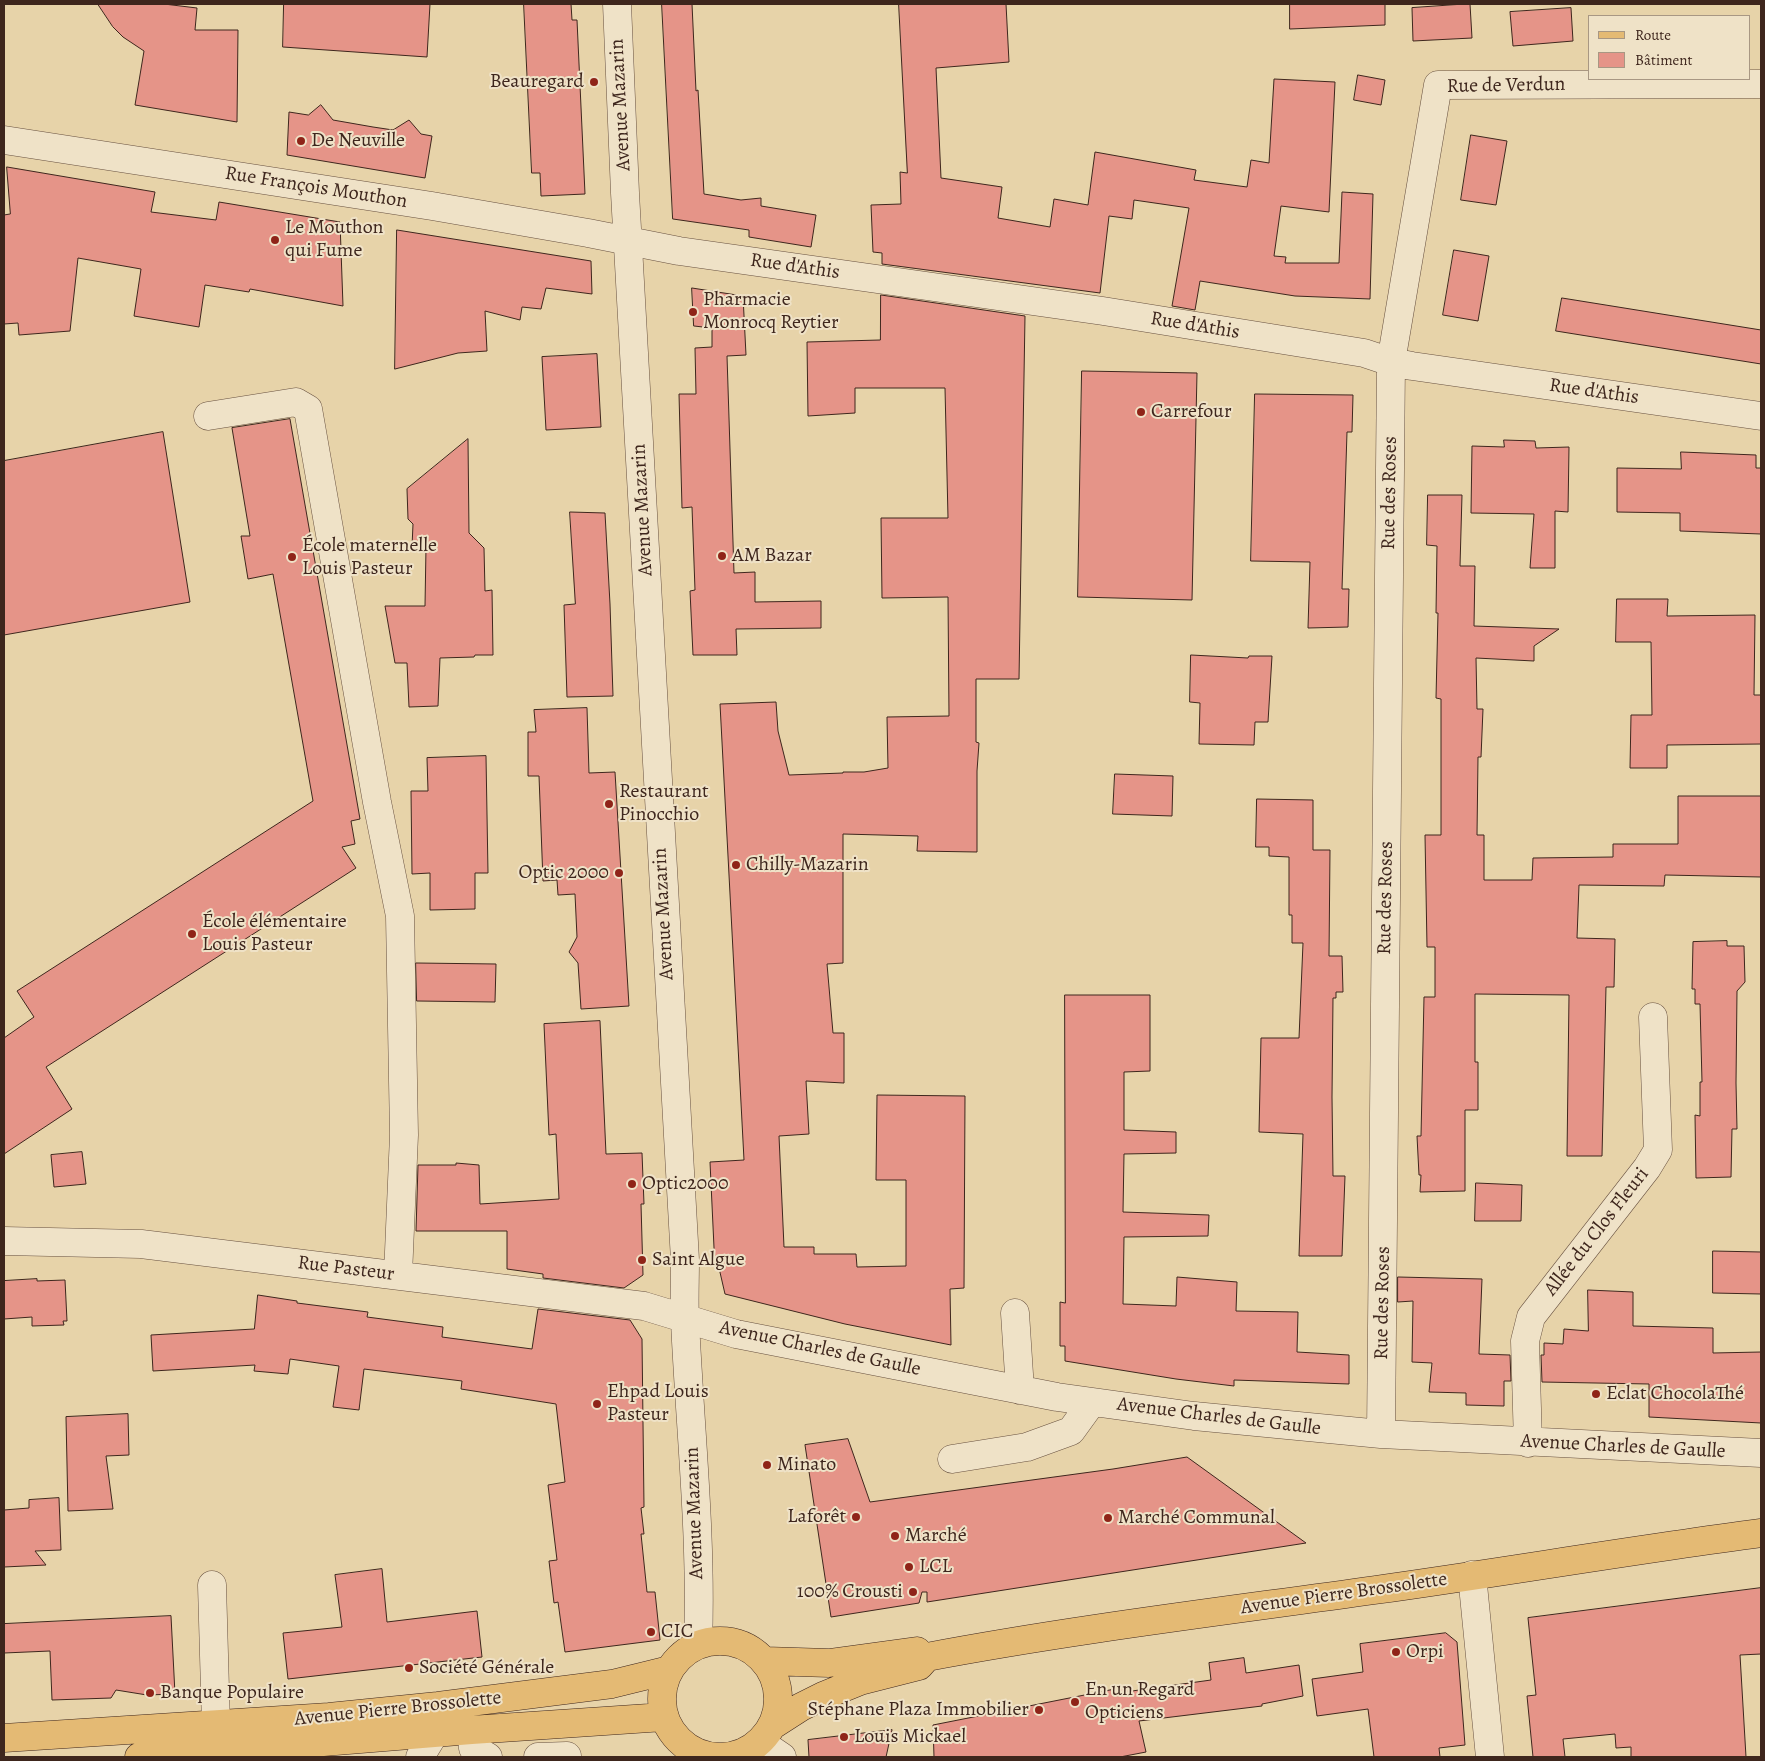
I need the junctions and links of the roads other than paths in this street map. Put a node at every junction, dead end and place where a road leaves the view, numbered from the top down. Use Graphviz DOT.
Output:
graph roads {
  1 [pos="617,4"];
  2 [pos="1761,84"];
  3 [pos="4,140"];
  4 [pos="628,241"];
  5 [pos="1391,362"];
  6 [pos="208,416"];
  7 [pos="1761,416"];
  8 [pos="1653,1017"];
  9 [pos="4,1241"];
  10 [pos="398,1275"];
  11 [pos="1015,1312"];
  12 [pos="685,1319"];
  13 [pos="1020,1390"];
  14 [pos="1092,1402"];
  15 [pos="1381,1434"];
  16 [pos="1528,1442"];
  17 [pos="1761,1453"];
  18 [pos="952,1459"];
  19 [pos="1761,1533"];
  20 [pos="1472,1575"];
  21 [pos="212,1584"];
  22 [pos="698,1644"];
  23 [pos="927,1656"];
  24 [pos="765,1661"];
  25 [pos="669,1670"];
  26 [pos="510,1697"];
  27 [pos="664,1716"];
  28 [pos="216,1725"];
  29 [pos="471,1730"];
  30 [pos="766,1733"];
  31 [pos="434,1734"];
  32 [pos="4,1738"];
  33 [pos="243,1752"];
  34 [pos="139,1757"];
  35 [pos="420,1757"];
  36 [pos="488,1757"];
  37 [pos="538,1757"];
  38 [pos="567,1757"];
  39 [pos="719,1757"];
  40 [pos="782,1757"];
  41 [pos="1490,1757"];
  1 -- 4 [label="street, Avenue Mazarin"];
  2 -- 5 [label="street, Rue de Verdun"];
  3 -- 4 [label="street, Rue François Mouthon"];
  4 -- 5 [label="street, Rue d'Athis"];
  4 -- 12 [label="street, Avenue Mazarin"];
  5 -- 7 [label="street, Rue d'Athis"];
  5 -- 15 [label="street, Rue des Roses"];
  6 -- 10 [label="street"];
  8 -- 16 [label="street, Allée du Clos Fleuri"];
  9 -- 10 [label="street, Rue Pasteur"];
  10 -- 12 [label="street, Rue Pasteur"];
  11 -- 13 [label="street"];
  12 -- 13 [label="street, Avenue Charles de Gaulle"];
  12 -- 22 [label="street, Avenue Mazarin"];
  13 -- 14 [label="street, Avenue Charles de Gaulle"];
  14 -- 15 [label="street, Avenue Charles de Gaulle"];
  14 -- 18 [label="street"];
  15 -- 16 [label="street, Avenue Charles de Gaulle"];
  16 -- 17 [label="street, Avenue Charles de Gaulle"];
  19 -- 20 [label="main road, Avenue Pierre Brossolette"];
  20 -- 23 [label="main road, Avenue Pierre Brossolette"];
  20 -- 41 [label="street"];
  21 -- 28 [label="street"];
  22 -- 24 [label="main road"];
  22 -- 25 [label="main road"];
  23 -- 24 [label="main road, Avenue Pierre Brossolette"];
  23 -- 30 [label="main road, Avenue Pierre Brossolette"];
  24 -- 30 [label="main road"];
  25 -- 26 [label="main road, Avenue Pierre Brossolette"];
  25 -- 27 [label="main road"];
  26 -- 28 [label="main road, Avenue Pierre Brossolette"];
  26 -- 29 [label="main road"];
  27 -- 29 [label="main road, Avenue Pierre Brossolette"];
  27 -- 39 [label="main road"];
  28 -- 32 [label="main road, Avenue Pierre Brossolette"];
  28 -- 33 [label="street"];
  29 -- 31 [label="main road, Avenue Pierre Brossolette"];
  29 -- 36 [label="street"];
  30 -- 39 [label="main road"];
  30 -- 40 [label="street"];
  31 -- 33 [label="main road, Avenue Pierre Brossolette"];
  31 -- 35 [label="street"];
  33 -- 34 [label="main road, Avenue Pierre Brossolette"];
  37 -- 38 [label="street"];
}
